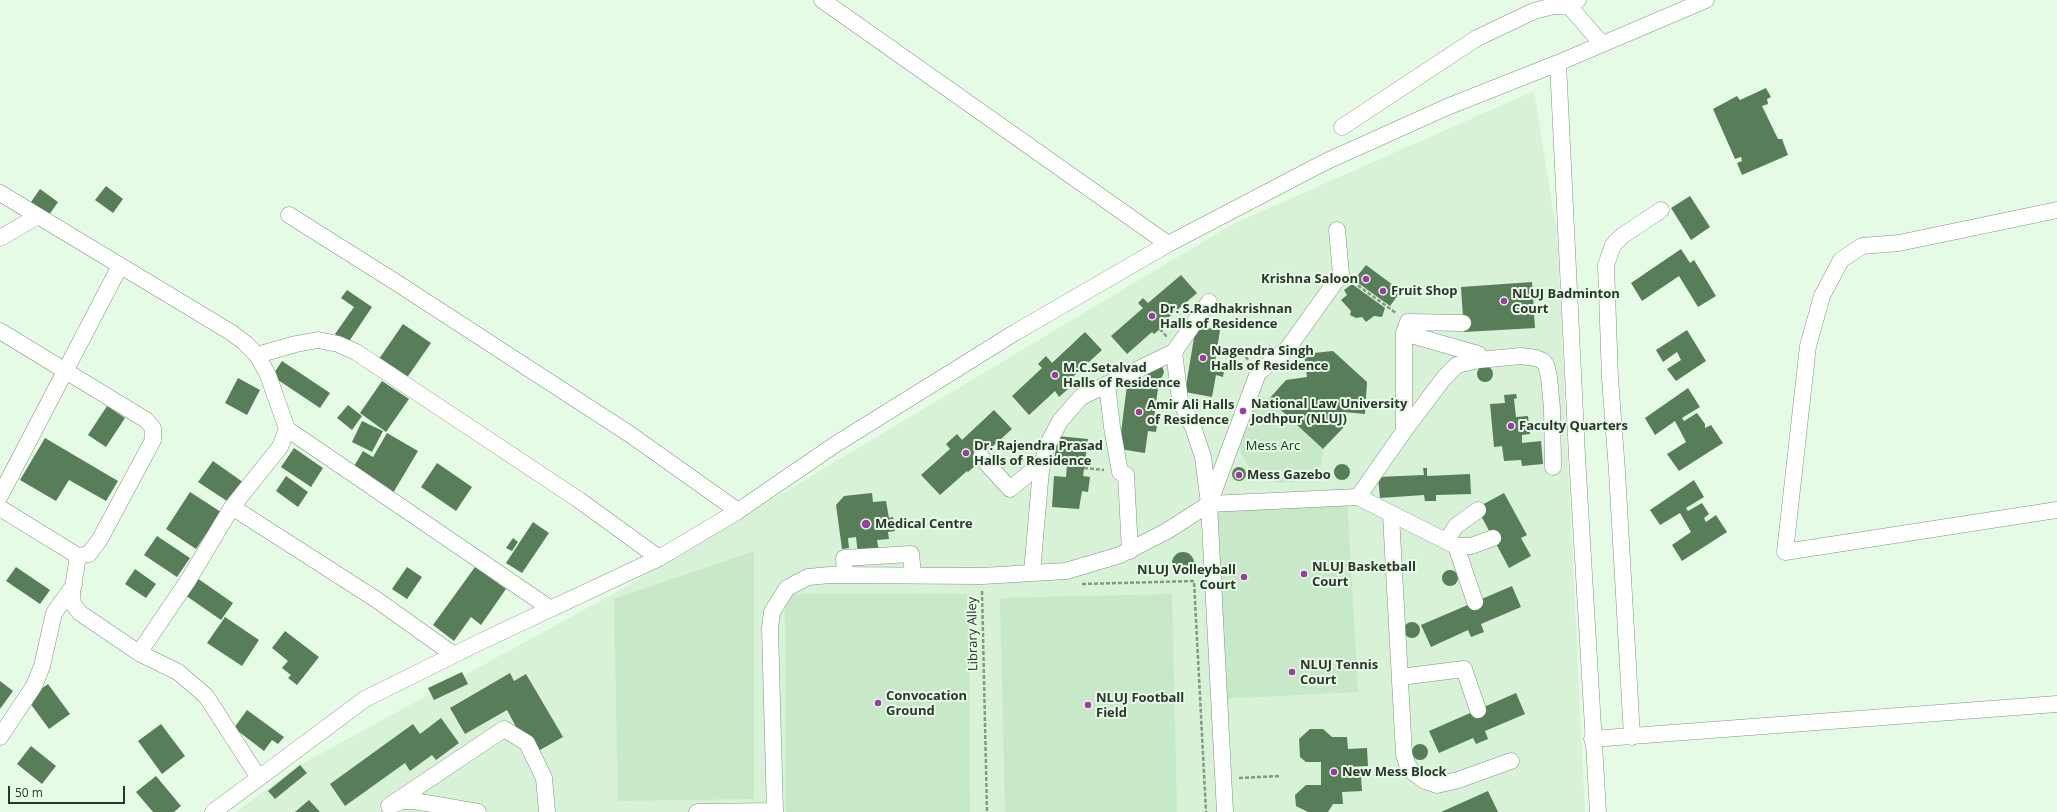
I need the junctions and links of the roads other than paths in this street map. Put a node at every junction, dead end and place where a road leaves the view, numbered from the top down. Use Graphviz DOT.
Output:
graph roads {
  1 [pos="822,0"];
  2 [pos="1706,0"];
  3 [pos="1574,3"];
  4 [pos="1602,44"];
  5 [pos="1558,63"];
  6 [pos="1342,127"];
  7 [pos="0,193"];
  8 [pos="1661,210"];
  9 [pos="2057,210"];
  10 [pos="289,215"];
  11 [pos="38,216"];
  12 [pos="1337,230"];
  13 [pos="0,238"];
  14 [pos="1168,244"];
  15 [pos="120,266"];
  16 [pos="1209,302"];
  17 [pos="1463,323"];
  18 [pos="1406,328"];
  19 [pos="0,331"];
  20 [pos="1174,352"];
  21 [pos="257,355"];
  22 [pos="1479,360"];
  23 [pos="66,370"];
  24 [pos="1107,384"];
  25 [pos="287,429"];
  26 [pos="1404,431"];
  27 [pos="981,457"];
  28 [pos="1043,462"];
  29 [pos="1553,467"];
  30 [pos="0,496"];
  31 [pos="1358,497"];
  32 [pos="1209,504"];
  33 [pos="232,507"];
  34 [pos="0,508"];
  35 [pos="738,510"];
  36 [pos="1478,510"];
  37 [pos="2057,510"];
  38 [pos="1391,515"];
  39 [pos="1493,538"];
  40 [pos="1452,543"];
  41 [pos="1130,551"];
  42 [pos="78,556"];
  43 [pos="659,558"];
  44 [pos="1032,572"];
  45 [pos="74,585"];
  46 [pos="1475,602"];
  47 [pos="551,609"];
  48 [pos="139,653"];
  49 [pos="454,655"];
  50 [pos="1400,677"];
  51 [pos="2057,704"];
  52 [pos="1478,710"];
  53 [pos="0,737"];
  54 [pos="1632,737"];
  55 [pos="1592,739"];
  56 [pos="1511,761"];
  57 [pos="259,778"];
  58 [pos="385,809"];
  59 [pos="775,811"];
  60 [pos="213,812"];
  61 [pos="478,812"];
  62 [pos="547,812"];
  63 [pos="697,812"];
  64 [pos="1226,812"];
  65 [pos="1598,812"];
  1 -- 14 [label="street"];
  2 -- 4 [label="street"];
  3 -- 4 [label="street"];
  3 -- 6 [label="street"];
  4 -- 5 [label="street"];
  5 -- 14 [label="street"];
  5 -- 55 [label="street"];
  7 -- 11 [label="street"];
  8 -- 54 [label="street"];
  9 -- 37 [label="street"];
  10 -- 35 [label="street"];
  11 -- 13 [label="street"];
  11 -- 15 [label="street"];
  12 -- 32 [label="street"];
  14 -- 35 [label="street"];
  15 -- 21 [label="street"];
  15 -- 23 [label="street"];
  16 -- 20 [label="street"];
  17 -- 18 [label="street"];
  18 -- 22 [label="street"];
  18 -- 26 [label="street"];
  19 -- 23 [label="street"];
  20 -- 24 [label="street"];
  20 -- 32 [label="street"];
  21 -- 25 [label="street"];
  21 -- 43 [label="street"];
  22 -- 26 [label="street"];
  22 -- 29 [label="street"];
  23 -- 30 [label="street"];
  23 -- 42 [label="street"];
  24 -- 28 [label="street"];
  24 -- 41 [label="street"];
  25 -- 33 [label="street"];
  25 -- 47 [label="street"];
  26 -- 31 [label="street"];
  27 -- 28 [label="street"];
  28 -- 44 [label="street"];
  31 -- 32 [label="street"];
  31 -- 38 [label="street"];
  32 -- 41 [label="street"];
  32 -- 64 [label="street"];
  33 -- 48 [label="street"];
  33 -- 49 [label="street"];
  34 -- 42 [label="street"];
  35 -- 43 [label="street"];
  36 -- 40 [label="street"];
  38 -- 40 [label="street"];
  38 -- 50 [label="street"];
  39 -- 40 [label="street"];
  40 -- 46 [label="street"];
  41 -- 44 [label="street"];
  42 -- 45 [label="street"];
  43 -- 47 [label="street"];
  44 -- 59 [label="street"];
  45 -- 48 [label="street"];
  45 -- 53 [label="street"];
  47 -- 49 [label="street"];
  48 -- 57 [label="street"];
  49 -- 57 [label="street"];
  50 -- 52 [label="street"];
  50 -- 56 [label="street"];
  51 -- 54 [label="street"];
  54 -- 55 [label="street"];
  55 -- 65 [label="street"];
  57 -- 60 [label="street"];
  58 -- 61 [label="street"];
  58 -- 62 [label="street"];
  59 -- 63 [label="street"];
}
